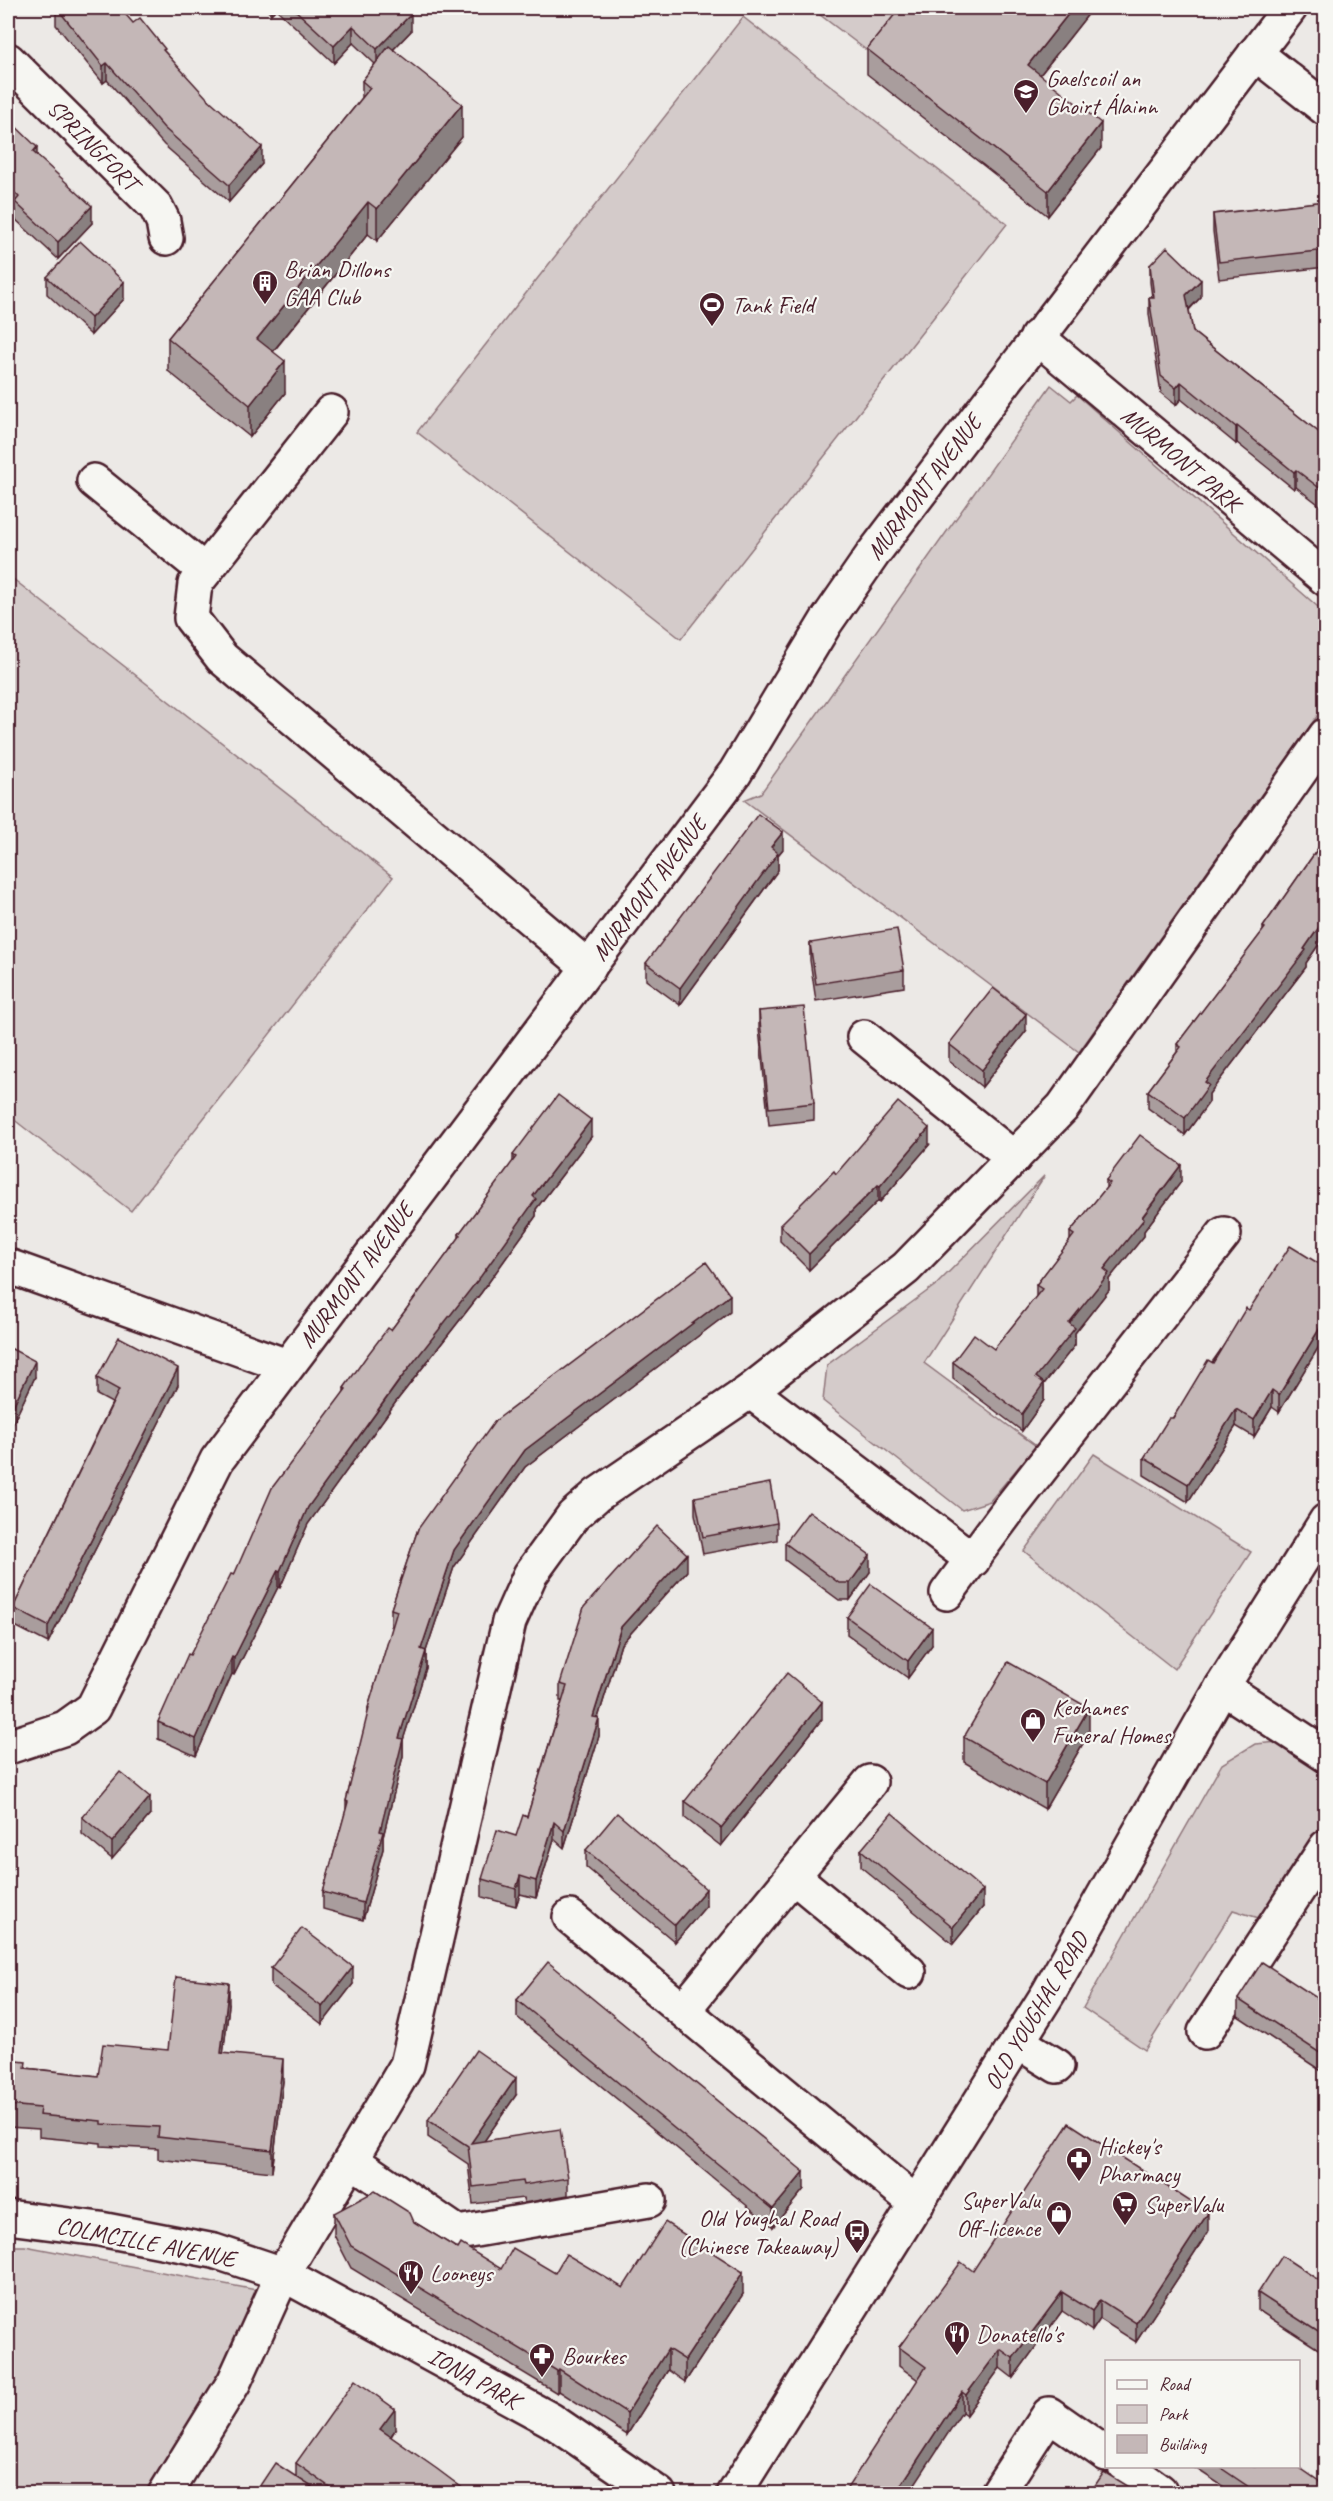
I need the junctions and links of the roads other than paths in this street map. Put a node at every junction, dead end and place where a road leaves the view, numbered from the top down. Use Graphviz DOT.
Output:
graph roads {
  1 [pos="1290,8"];
  2 [pos="1255,53"];
  3 [pos="8,60"];
  4 [pos="1326,109"];
  5 [pos="166,238"];
  6 [pos="1037,338"];
  7 [pos="331,412"];
  8 [pos="94,481"];
  9 [pos="205,571"];
  10 [pos="1326,579"];
  11 [pos="1326,735"];
  12 [pos="589,968"];
  13 [pos="864,1037"];
  14 [pos="1014,1158"];
  15 [pos="1224,1234"];
  16 [pos="8,1266"];
  17 [pos="287,1366"];
  18 [pos="750,1391"];
  19 [pos="1326,1521"];
  20 [pos="973,1560"];
  21 [pos="947,1593"];
  22 [pos="1222,1687"];
  23 [pos="8,1747"];
  24 [pos="1326,1755"];
  25 [pos="870,1782"];
  26 [pos="1326,1847"];
  27 [pos="794,1877"];
  28 [pos="570,1917"];
  29 [pos="909,1972"];
  30 [pos="684,2009"];
  31 [pos="1205,2032"];
  32 [pos="1018,2042"];
  33 [pos="1057,2066"];
  34 [pos="351,2160"];
  35 [pos="649,2200"];
  36 [pos="918,2204"];
  37 [pos="8,2217"];
  38 [pos="284,2274"];
  39 [pos="1105,2453"];
  40 [pos="1128,2468"];
  41 [pos="1160,2491"];
  42 [pos="165,2493"];
  43 [pos="659,2493"];
  44 [pos="734,2493"];
  45 [pos="997,2493"];
  1 -- 2 [label="street, MURMONT AVENUE"];
  2 -- 4 [label="street"];
  2 -- 6 [label="street, MURMONT AVENUE"];
  3 -- 5 [label="street, SPRINGFORT"];
  6 -- 10 [label="street, MURMONT PARK"];
  6 -- 12 [label="street, MURMONT AVENUE"];
  7 -- 9 [label="street"];
  8 -- 9 [label="street"];
  9 -- 12 [label="street"];
  11 -- 14 [label="street"];
  12 -- 17 [label="street, MURMONT AVENUE"];
  13 -- 14 [label="street"];
  14 -- 18 [label="street"];
  15 -- 20 [label="street"];
  16 -- 17 [label="street"];
  17 -- 23 [label="street, MURMONT AVENUE"];
  18 -- 20 [label="street"];
  18 -- 34 [label="street"];
  19 -- 22 [label="street, OLD YOUGHAL ROAD"];
  20 -- 21 [label="street"];
  22 -- 24 [label="street"];
  22 -- 32 [label="street, OLD YOUGHAL ROAD"];
  25 -- 27 [label="street"];
  26 -- 31 [label="street"];
  27 -- 29 [label="street"];
  27 -- 30 [label="street"];
  28 -- 30 [label="street"];
  30 -- 36 [label="street"];
  32 -- 33 [label="street"];
  32 -- 36 [label="street, OLD YOUGHAL ROAD"];
  34 -- 35 [label="street"];
  34 -- 38 [label="street"];
  36 -- 44 [label="street, OLD YOUGHAL ROAD"];
  37 -- 38 [label="street, COLMCILLE AVENUE"];
  38 -- 42 [label="street"];
  38 -- 43 [label="street, IONA PARK"];
  39 -- 45 [label="street"];
  40 -- 41 [label="street"];
}
